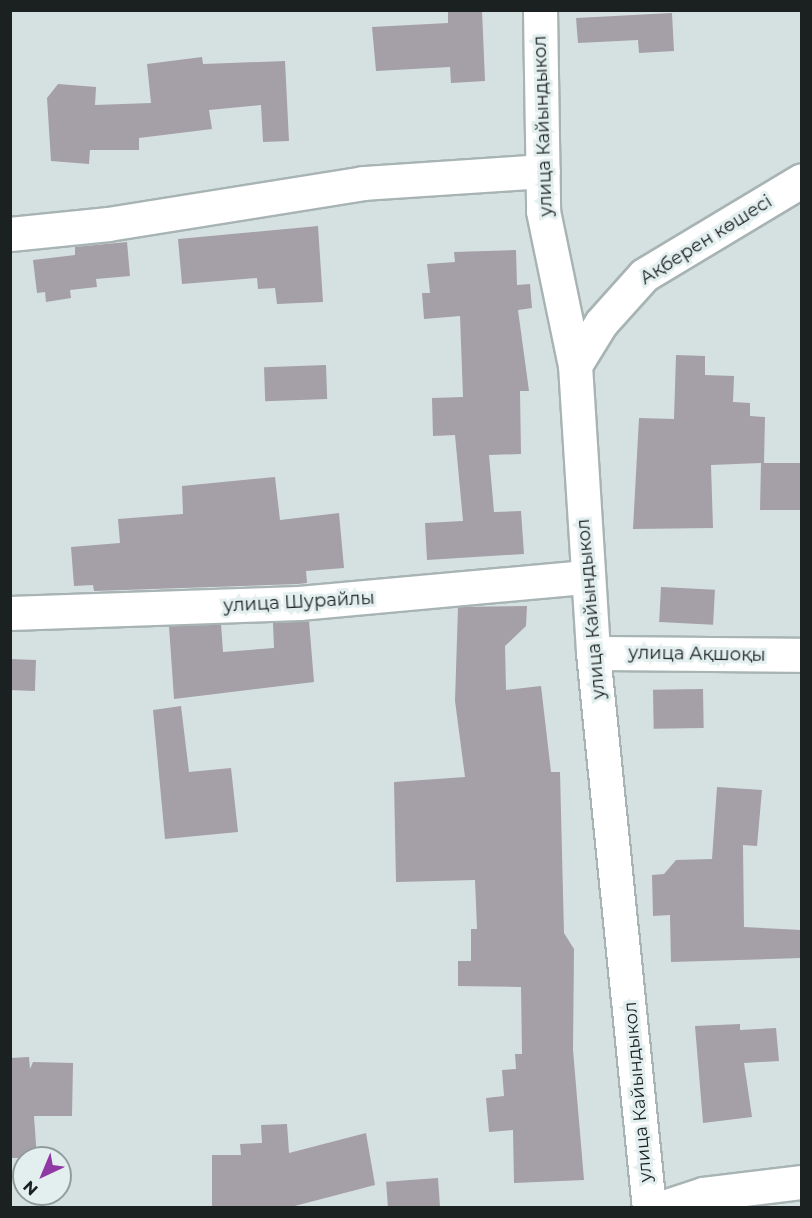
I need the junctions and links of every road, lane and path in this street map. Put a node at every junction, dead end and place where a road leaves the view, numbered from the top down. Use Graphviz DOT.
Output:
graph roads {
  1 [pos="540,10"];
  2 [pos="543,171"];
  3 [pos="801,180"];
  4 [pos="10,234"];
  5 [pos="575,365"];
  6 [pos="586,577"];
  7 [pos="10,613"];
  8 [pos="593,653"];
  9 [pos="801,656"];
  10 [pos="801,1182"];
  11 [pos="649,1208"];
  12 [pos="661,1208"];
  1 -- 2 [label="street, улица Кайындыкол"];
  2 -- 4 [label="street"];
  2 -- 5 [label="street, улица Кайындыкол"];
  3 -- 5 [label="street, Ақберен көшесі"];
  5 -- 6 [label="street, улица Кайындыкол"];
  6 -- 7 [label="street, улица Шурайлы"];
  6 -- 8 [label="street, улица Кайындыкол"];
  8 -- 9 [label="street, улица Ақшоқы"];
  8 -- 11 [label="street, улица Кайындыкол"];
  10 -- 12 [label="street"];
}
